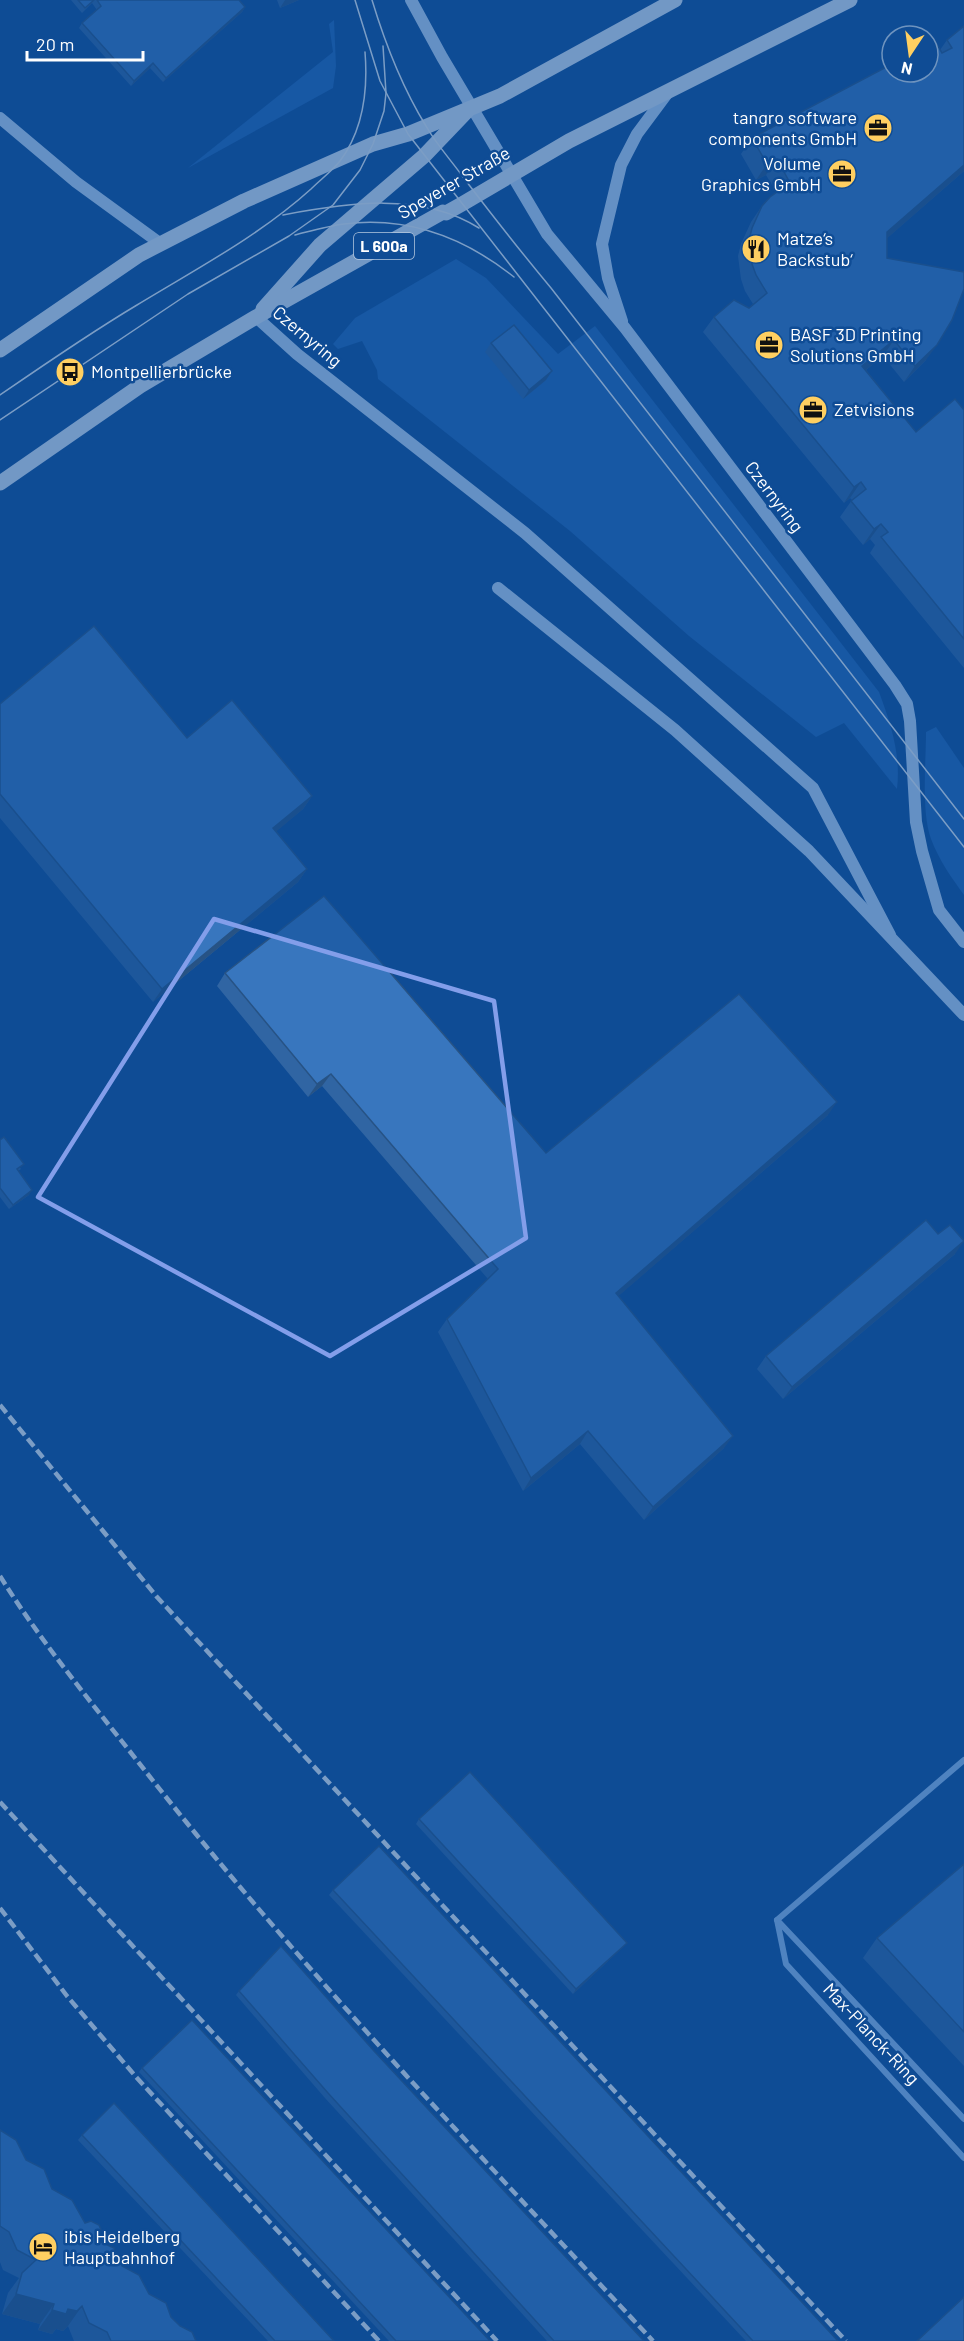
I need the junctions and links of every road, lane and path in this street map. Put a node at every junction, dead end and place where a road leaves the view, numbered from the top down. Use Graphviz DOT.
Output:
graph roads {
  1 [pos="411,0"];
  2 [pos="675,0"];
  3 [pos="850,0"];
  4 [pos="671,89"];
  5 [pos="472,107"];
  6 [pos="0,118"];
  7 [pos="510,174"];
  8 [pos="161,244"];
  9 [pos="256,317"];
  10 [pos="625,328"];
  11 [pos="0,350"];
  12 [pos="0,483"];
  13 [pos="498,588"];
  14 [pos="890,935"];
  15 [pos="964,942"];
  16 [pos="964,1015"];
  17 [pos="964,1760"];
  18 [pos="777,1920"];
  19 [pos="964,2119"];
  20 [pos="964,2158"];
  1 -- 5 [label="main road, Czernyring"];
  2 -- 5 [label="main road"];
  3 -- 4 [label="main road, Speyerer Straße / L 600a"];
  4 -- 7 [label="main road, Speyerer Straße / L 600a"];
  4 -- 10 [label="main road"];
  5 -- 7 [label="main road, Czernyring"];
  5 -- 8 [label="main road"];
  5 -- 9 [label="main road"];
  6 -- 8 [label="main road"];
  7 -- 9 [label="main road, Speyerer Straße / L 600a"];
  7 -- 10 [label="main road, Czernyring"];
  8 -- 11 [label="main road"];
  9 -- 12 [label="main road, Speyerer Straße / L 600a"];
  9 -- 14 [label="main road, Czernyring"];
  10 -- 15 [label="main road, Czernyring"];
  13 -- 14 [label="main road, Czernyring"];
  14 -- 16 [label="main road, Czernyring"];
  17 -- 18 [label="street"];
  18 -- 19 [label="street, Max-Planck-Ring"];
  18 -- 20 [label="street, Max-Planck-Ring"];
}
